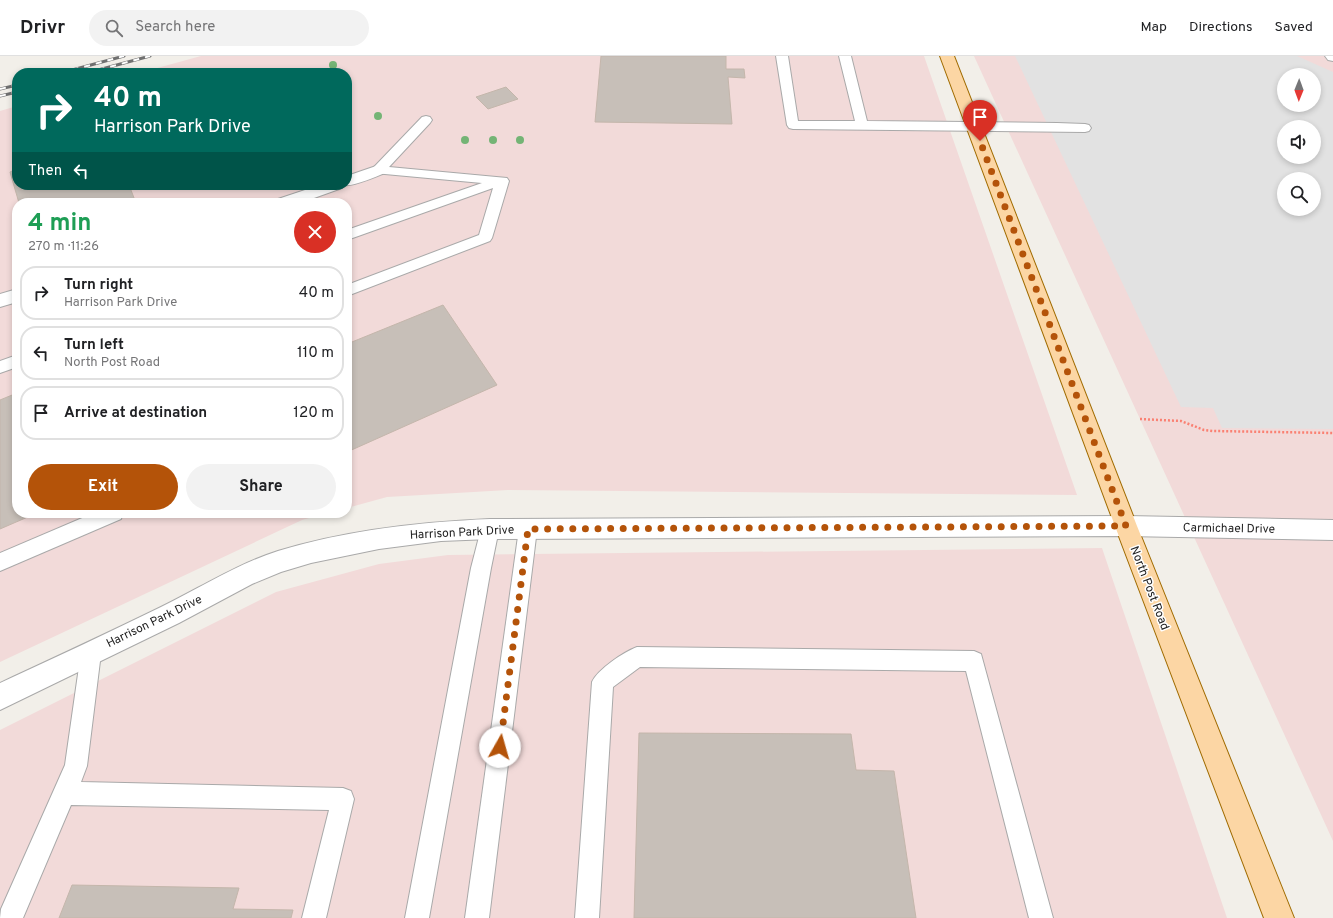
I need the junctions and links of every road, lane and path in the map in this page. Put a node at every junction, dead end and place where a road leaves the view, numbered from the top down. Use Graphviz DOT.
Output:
graph roads {
  1 [pos="782,56"];
  2 [pos="845,56"];
  3 [pos="947,56"];
  4 [pos="426,120"];
  5 [pos="862,125"];
  6 [pos="974,126"];
  7 [pos="1084,128"];
  8 [pos="379,170"];
  9 [pos="352,179"];
  10 [pos="502,181"];
  11 [pos="322,190"];
  12 [pos="298,198"];
  13 [pos="352,233"];
  14 [pos="352,289"];
  15 [pos="12,297"];
  16 [pos="0,301"];
  17 [pos="12,362"];
  18 [pos="0,367"];
  19 [pos="1140,419"];
  20 [pos="1333,433"];
  21 [pos="102,518"];
  22 [pos="1126,526"];
  23 [pos="490,528"];
  24 [pos="528,529"];
  25 [pos="1333,530"];
  26 [pos="0,562"];
  27 [pos="91,653"];
  28 [pos="0,697"];
  29 [pos="64,793"];
  30 [pos="10,918"];
  31 [pos="314,918"];
  32 [pos="417,918"];
  33 [pos="477,918"];
  34 [pos="587,918"];
  35 [pos="1041,918"];
  36 [pos="1279,918"];
  1 -- 5 [label="lane"];
  2 -- 5 [label="lane"];
  3 -- 6 [label="main road, North Post Road"];
  4 -- 8 [label="lane"];
  5 -- 6 [label="lane"];
  6 -- 7 [label="lane"];
  6 -- 22 [label="main road, North Post Road"];
  8 -- 9 [label="street"];
  8 -- 10 [label="lane"];
  10 -- 13 [label="lane"];
  10 -- 14 [label="lane"];
  11 -- 12 [label="street"];
  15 -- 16 [label="street"];
  17 -- 18 [label="lane"];
  19 -- 20 [label="path"];
  21 -- 26 [label="lane"];
  22 -- 24 [label="street, Harrison Park Drive"];
  22 -- 25 [label="street, Carmichael Drive"];
  22 -- 36 [label="main road, North Post Road"];
  23 -- 24 [label="street, Harrison Park Drive"];
  23 -- 27 [label="street, Harrison Park Drive"];
  23 -- 32 [label="lane"];
  24 -- 33 [label="lane"];
  27 -- 28 [label="street, Harrison Park Drive"];
  27 -- 29 [label="lane"];
  29 -- 30 [label="lane"];
  29 -- 31 [label="lane"];
  34 -- 35 [label="lane"];
}
